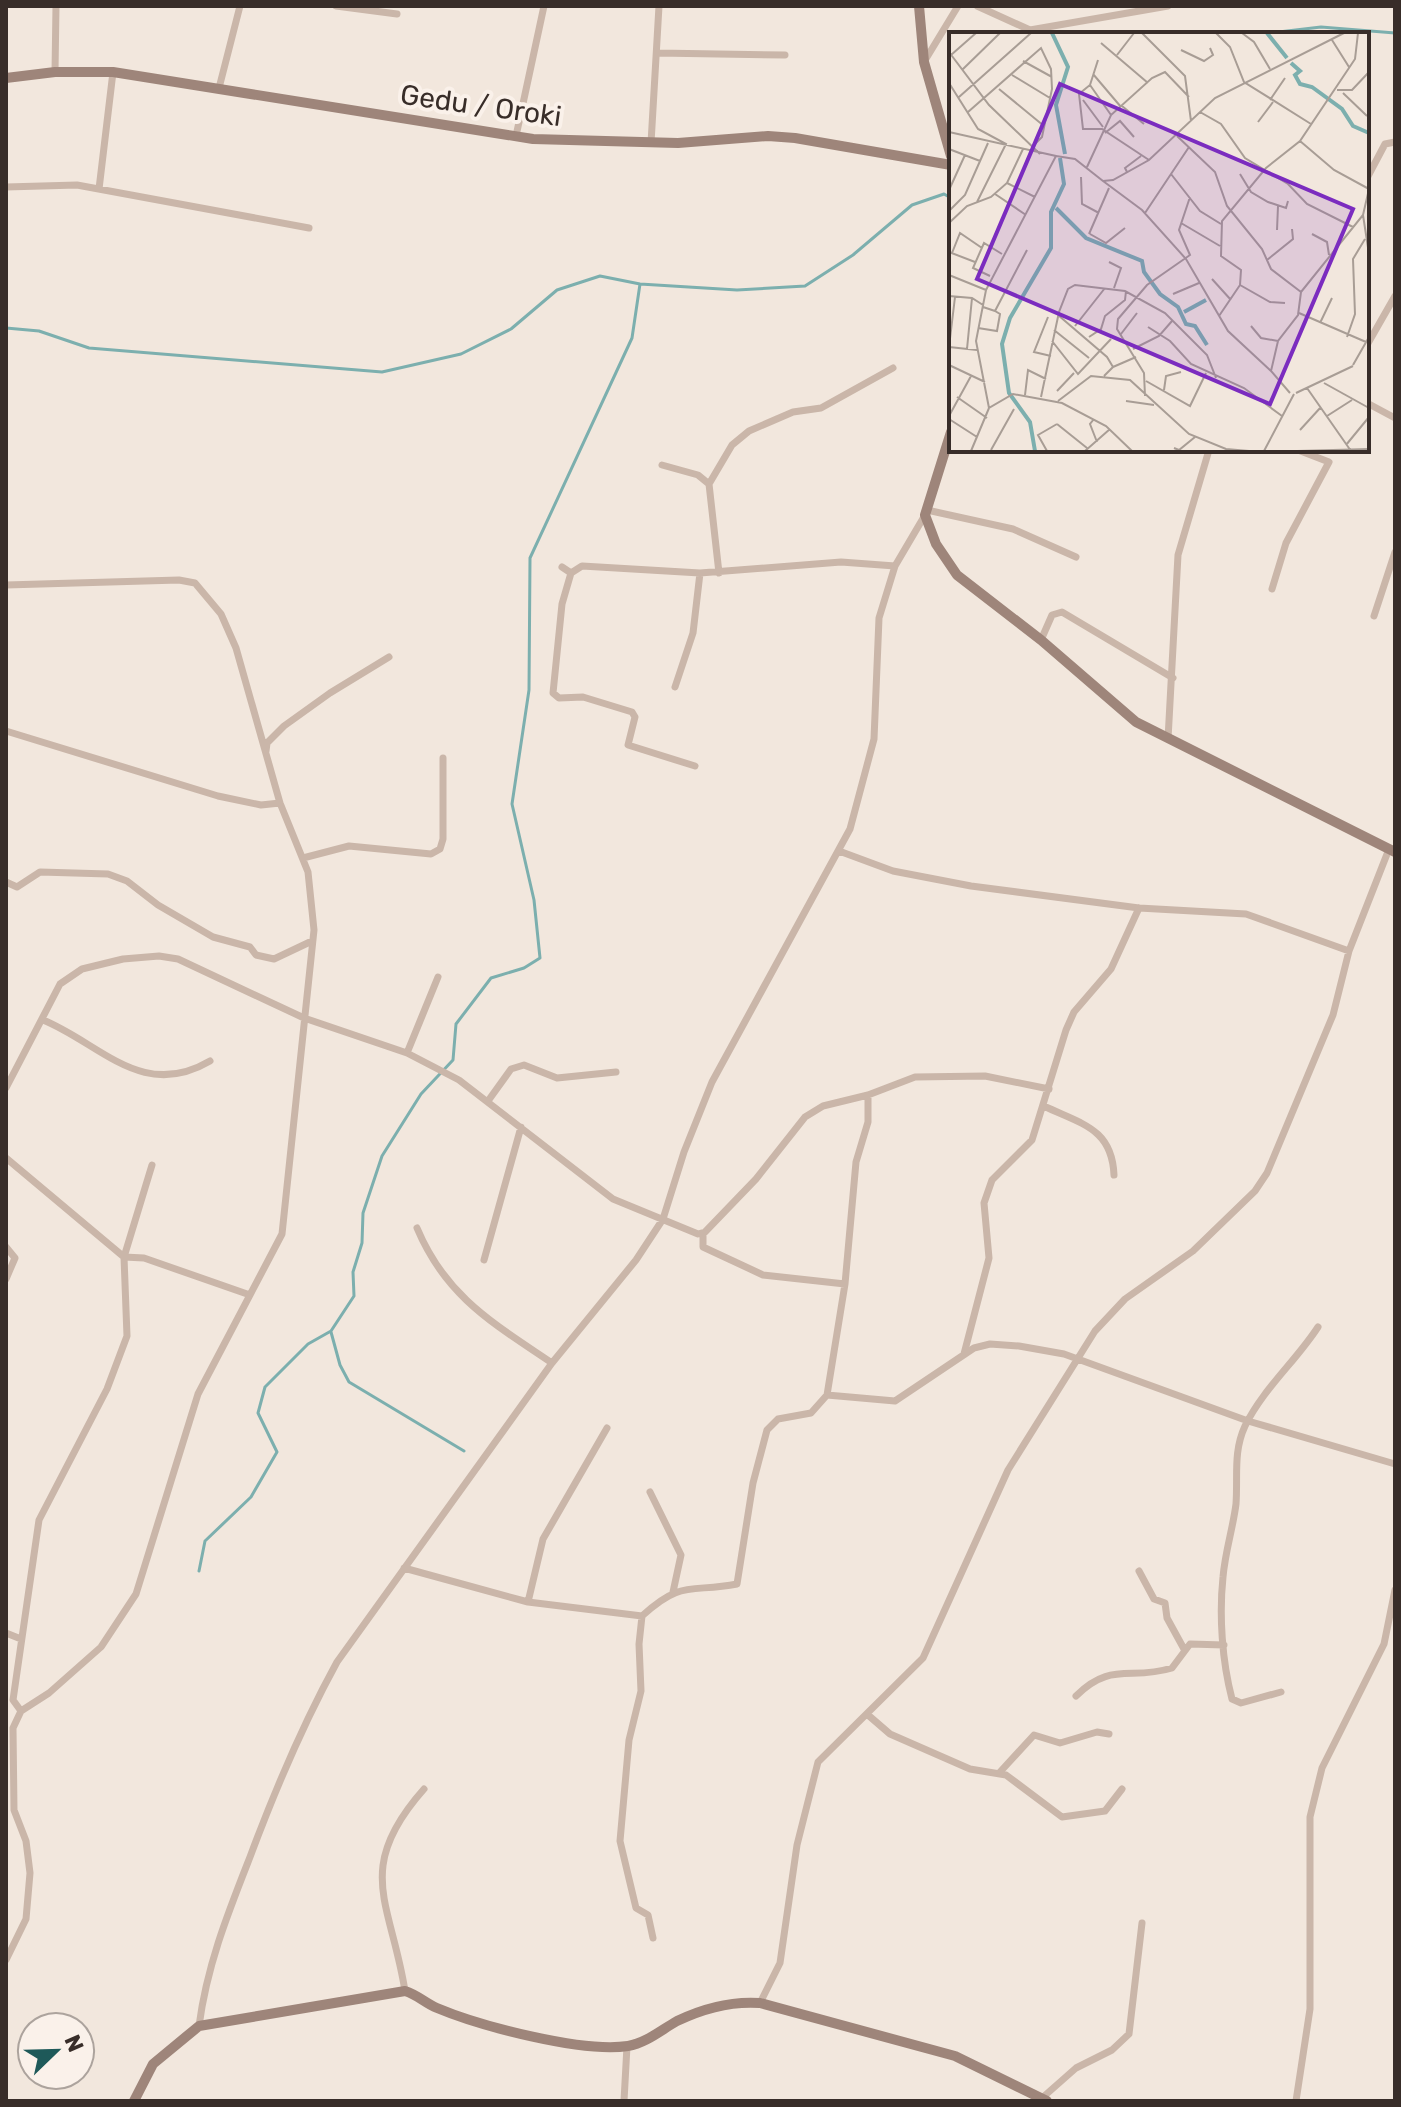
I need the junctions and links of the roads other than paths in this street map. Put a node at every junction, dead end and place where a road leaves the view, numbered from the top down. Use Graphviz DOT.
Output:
graph roads {
  1 [pos="56,6"];
  2 [pos="240,6"];
  3 [pos="336,6"];
  4 [pos="544,6"];
  5 [pos="659,6"];
  6 [pos="919,6"];
  7 [pos="958,6"];
  8 [pos="977,6"];
  9 [pos="1108,6"];
  10 [pos="1168,6"];
  11 [pos="397,14"];
  12 [pos="1107,16"];
  13 [pos="657,53"];
  14 [pos="785,55"];
  15 [pos="924,62"];
  16 [pos="55,72"];
  17 [pos="113,72"];
  18 [pos="6,78"];
  19 [pos="219,88"];
  20 [pos="516,136"];
  21 [pos="1395,142"];
  22 [pos="651,143"];
  23 [pos="949,149"];
  24 [pos="949,165"];
  25 [pos="1369,174"];
  26 [pos="6,187"];
  27 [pos="99,189"];
  28 [pos="309,228"];
  29 [pos="1395,296"];
  30 [pos="1369,342"];
  31 [pos="893,368"];
  32 [pos="1369,404"];
  33 [pos="1395,418"];
  34 [pos="949,438"];
  35 [pos="1208,452"];
  36 [pos="1303,452"];
  37 [pos="662,465"];
  38 [pos="709,484"];
  39 [pos="926,513"];
  40 [pos="1395,552"];
  41 [pos="1076,557"];
  42 [pos="895,566"];
  43 [pos="562,567"];
  44 [pos="571,573"];
  45 [pos="700,573"];
  46 [pos="719,573"];
  47 [pos="6,585"];
  48 [pos="1272,589"];
  49 [pos="1374,616"];
  50 [pos="1041,640"];
  51 [pos="389,657"];
  52 [pos="1173,678"];
  53 [pos="675,687"];
  54 [pos="6,731"];
  55 [pos="1168,740"];
  56 [pos="266,757"];
  57 [pos="443,758"];
  58 [pos="695,766"];
  59 [pos="280,803"];
  60 [pos="839,851"];
  61 [pos="1392,851"];
  62 [pos="303,858"];
  63 [pos="6,882"];
  64 [pos="1139,908"];
  65 [pos="312,941"];
  66 [pos="1349,951"];
  67 [pos="438,977"];
  68 [pos="304,1018"];
  69 [pos="43,1020"];
  70 [pos="407,1053"];
  71 [pos="210,1061"];
  72 [pos="616,1072"];
  73 [pos="6,1088"];
  74 [pos="1049,1089"];
  75 [pos="868,1095"];
  76 [pos="488,1101"];
  77 [pos="1044,1106"];
  78 [pos="521,1127"];
  79 [pos="6,1158"];
  80 [pos="152,1165"];
  81 [pos="1114,1175"];
  82 [pos="663,1219"];
  83 [pos="417,1228"];
  84 [pos="703,1234"];
  85 [pos="6,1247"];
  86 [pos="124,1257"];
  87 [pos="484,1260"];
  88 [pos="6,1279"];
  89 [pos="845,1284"];
  90 [pos="250,1295"];
  91 [pos="1318,1327"];
  92 [pos="964,1354"];
  93 [pos="1076,1359"];
  94 [pos="552,1363"];
  95 [pos="827,1395"];
  96 [pos="1248,1421"];
  97 [pos="607,1428"];
  98 [pos="1395,1464"];
  99 [pos="650,1492"];
  100 [pos="404,1568"];
  101 [pos="1139,1571"];
  102 [pos="1395,1590"];
  103 [pos="673,1592"];
  104 [pos="528,1602"];
  105 [pos="642,1616"];
  106 [pos="6,1633"];
  107 [pos="21,1639"];
  108 [pos="1224,1645"];
  109 [pos="1184,1649"];
  110 [pos="1281,1692"];
  111 [pos="1076,1696"];
  112 [pos="21,1711"];
  113 [pos="868,1715"];
  114 [pos="1109,1734"];
  115 [pos="1000,1772"];
  116 [pos="424,1789"];
  117 [pos="1122,1789"];
  118 [pos="1142,1923"];
  119 [pos="653,1938"];
  120 [pos="6,1960"];
  121 [pos="405,1991"];
  122 [pos="760,2003"];
  123 [pos="199,2026"];
  124 [pos="627,2046"];
  125 [pos="1045,2100"];
  126 [pos="134,2101"];
  127 [pos="624,2101"];
  128 [pos="1296,2101"];
  1 -- 16 [label="street"];
  2 -- 19 [label="street"];
  3 -- 11 [label="street"];
  4 -- 20 [label="street"];
  5 -- 13 [label="street"];
  6 -- 15 [label="main road"];
  7 -- 15 [label="street"];
  8 -- 12 [label="street"];
  9 -- 12 [label="street"];
  10 -- 12 [label="street"];
  13 -- 14 [label="street"];
  13 -- 22 [label="street"];
  15 -- 23 [label="main road"];
  16 -- 17 [label="main road, Gedu / Oroki"];
  16 -- 18 [label="main road, Gedu / Oroki"];
  17 -- 19 [label="main road, Gedu / Oroki"];
  17 -- 27 [label="street"];
  19 -- 20 [label="main road, Gedu / Oroki"];
  20 -- 22 [label="main road, Gedu / Oroki"];
  21 -- 25 [label="street"];
  22 -- 24 [label="main road, Gedu / Oroki"];
  26 -- 27 [label="street"];
  27 -- 28 [label="street"];
  29 -- 30 [label="street"];
  31 -- 38 [label="street"];
  32 -- 33 [label="street"];
  34 -- 39 [label="main road"];
  35 -- 52 [label="street"];
  36 -- 48 [label="street"];
  37 -- 38 [label="street"];
  38 -- 46 [label="street"];
  39 -- 41 [label="street"];
  39 -- 42 [label="street"];
  39 -- 50 [label="main road"];
  40 -- 49 [label="street"];
  42 -- 46 [label="street"];
  42 -- 60 [label="street"];
  43 -- 44 [label="street"];
  44 -- 45 [label="street"];
  44 -- 58 [label="street"];
  45 -- 46 [label="street"];
  45 -- 53 [label="street"];
  47 -- 56 [label="street"];
  50 -- 52 [label="street"];
  50 -- 55 [label="main road"];
  51 -- 56 [label="street"];
  52 -- 55 [label="street"];
  54 -- 59 [label="street"];
  55 -- 61 [label="main road"];
  56 -- 59 [label="street"];
  57 -- 62 [label="street"];
  59 -- 62 [label="street"];
  60 -- 64 [label="street"];
  60 -- 82 [label="street"];
  61 -- 66 [label="street"];
  62 -- 65 [label="street"];
  63 -- 65 [label="street"];
  64 -- 66 [label="street"];
  64 -- 74 [label="street"];
  65 -- 68 [label="street"];
  66 -- 93 [label="street"];
  67 -- 70 [label="street"];
  68 -- 69 [label="street"];
  68 -- 70 [label="street"];
  68 -- 90 [label="street"];
  69 -- 71 [label="street"];
  69 -- 73 [label="street"];
  70 -- 76 [label="street"];
  72 -- 76 [label="street"];
  74 -- 75 [label="street"];
  74 -- 77 [label="street"];
  75 -- 84 [label="street"];
  75 -- 89 [label="street"];
  76 -- 78 [label="street"];
  77 -- 81 [label="street"];
  77 -- 92 [label="street"];
  78 -- 82 [label="street"];
  78 -- 87 [label="street"];
  79 -- 86 [label="street"];
  80 -- 86 [label="street"];
  82 -- 84 [label="street"];
  82 -- 94 [label="street"];
  83 -- 94 [label="street"];
  84 -- 89 [label="street"];
  85 -- 88 [label="street"];
  86 -- 90 [label="street"];
  86 -- 107 [label="street"];
  89 -- 95 [label="street"];
  90 -- 112 [label="street"];
  91 -- 96 [label="street"];
  92 -- 93 [label="street"];
  92 -- 95 [label="street"];
  93 -- 96 [label="street"];
  93 -- 113 [label="street"];
  94 -- 100 [label="street"];
  95 -- 103 [label="street"];
  96 -- 98 [label="street"];
  96 -- 108 [label="street"];
  97 -- 104 [label="street"];
  99 -- 103 [label="street"];
  100 -- 104 [label="street"];
  100 -- 123 [label="street"];
  101 -- 109 [label="street"];
  102 -- 128 [label="street"];
  103 -- 105 [label="street"];
  104 -- 105 [label="street"];
  105 -- 119 [label="street"];
  106 -- 107 [label="street"];
  107 -- 112 [label="street"];
  108 -- 109 [label="street"];
  108 -- 110 [label="street"];
  109 -- 111 [label="street"];
  112 -- 120 [label="street"];
  113 -- 115 [label="street"];
  113 -- 122 [label="street"];
  114 -- 115 [label="street"];
  115 -- 117 [label="street"];
  116 -- 121 [label="street"];
  118 -- 125 [label="street"];
  121 -- 123 [label="main road"];
  121 -- 124 [label="main road"];
  122 -- 124 [label="main road"];
  122 -- 125 [label="main road"];
  123 -- 126 [label="main road"];
  124 -- 127 [label="street"];
}
